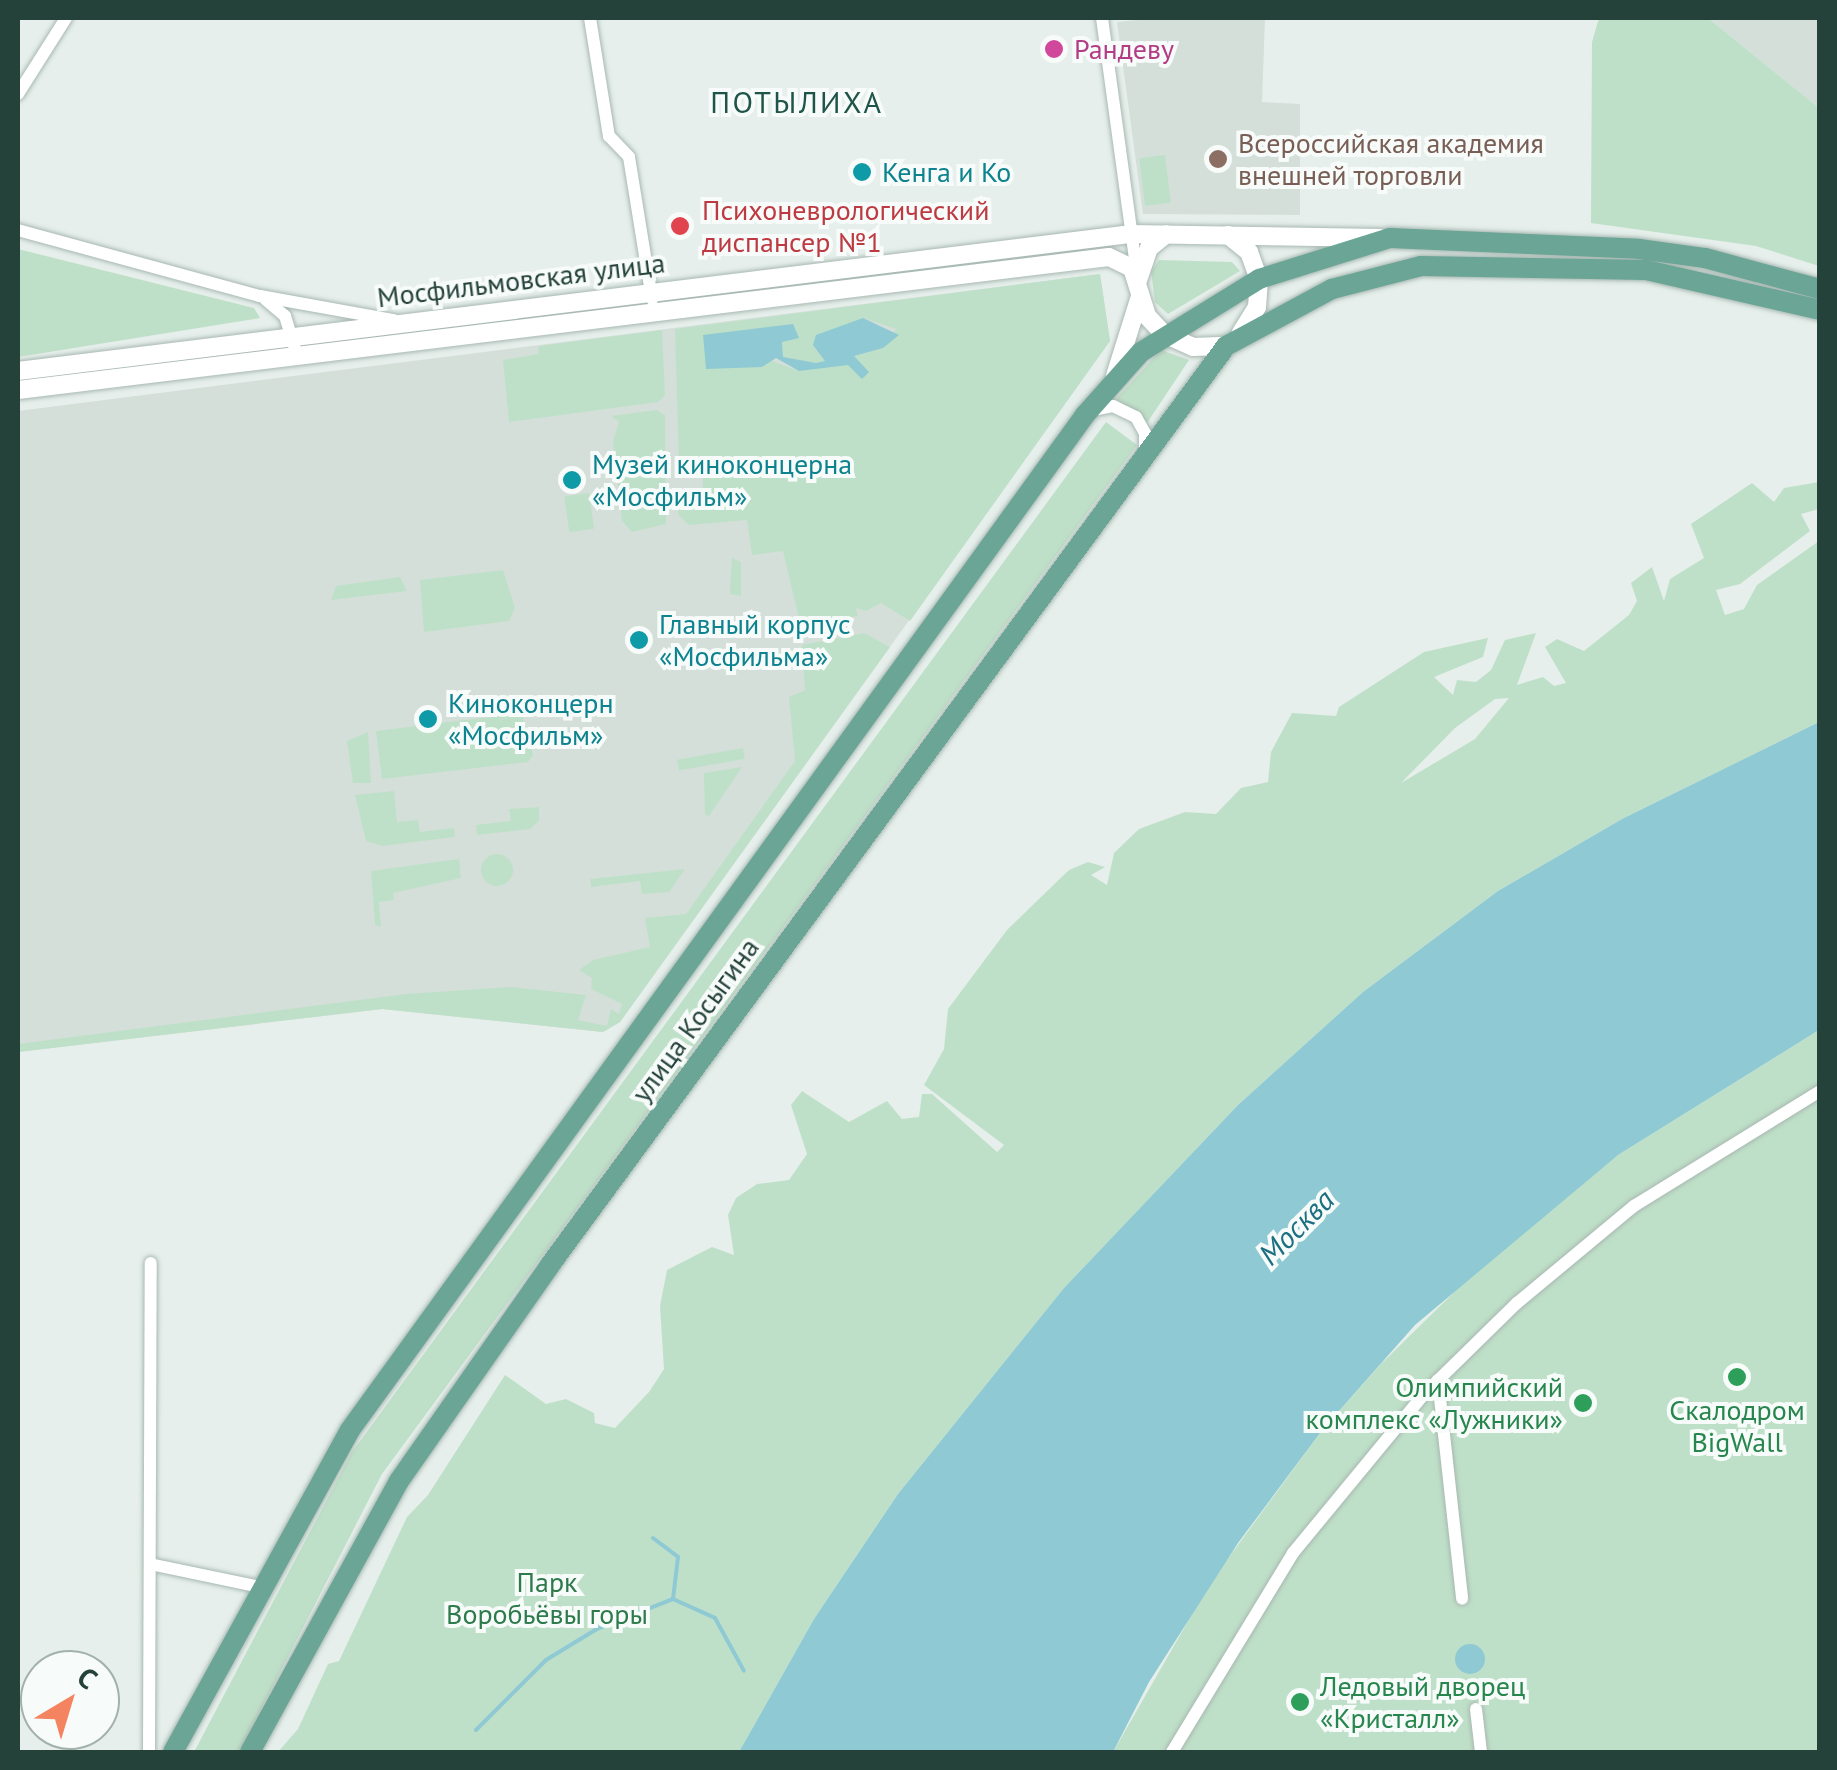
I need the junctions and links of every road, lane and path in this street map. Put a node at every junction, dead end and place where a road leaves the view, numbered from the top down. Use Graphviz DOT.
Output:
graph roads {
  1 [pos="66,18"];
  2 [pos="590,18"];
  3 [pos="1102,18"];
  4 [pos="18,94"];
  5 [pos="18,230"];
  6 [pos="1130,234"];
  7 [pos="1166,234"];
  8 [pos="1226,234"];
  9 [pos="1390,238"];
  10 [pos="1445,240"];
  11 [pos="1440,265"];
  12 [pos="1259,279"];
  13 [pos="1139,287"];
  14 [pos="1820,289"];
  15 [pos="260,296"];
  16 [pos="652,300"];
  17 [pos="1820,310"];
  18 [pos="406,322"];
  19 [pos="1164,334"];
  20 [pos="1233,340"];
  21 [pos="294,344"];
  22 [pos="18,370"];
  23 [pos="1114,380"];
  24 [pos="18,390"];
  25 [pos="1085,415"];
  26 [pos="1144,456"];
  27 [pos="1820,1090"];
  28 [pos="151,1263"];
  29 [pos="1438,1380"];
  30 [pos="150,1564"];
  31 [pos="266,1588"];
  32 [pos="1462,1599"];
  33 [pos="1476,1709"];
  34 [pos="149,1752"];
  35 [pos="173,1752"];
  36 [pos="250,1752"];
  37 [pos="1172,1752"];
  38 [pos="1481,1752"];
  1 -- 4 [label="street"];
  2 -- 16 [label="street"];
  3 -- 6 [label="street"];
  5 -- 15 [label="street"];
  6 -- 7 [label="main road, Мосфильмовская улица"];
  6 -- 13 [label="street"];
  6 -- 16 [label="main road, Мосфильмовская улица"];
  7 -- 8 [label="main road, Мосфильмовская улица"];
  7 -- 13 [label="main road"];
  8 -- 9 [label="main road, Мосфильмовская улица"];
  8 -- 12 [label="main road"];
  9 -- 10 [label="main road, Мосфильмовская улица"];
  9 -- 12 [label="main road, улица Косыгина"];
  10 -- 11 [label="main road"];
  10 -- 14 [label="main road, Мосфильмовская улица"];
  11 -- 17 [label="main road, улица Косыгина"];
  11 -- 20 [label="main road, улица Косыгина"];
  12 -- 19 [label="main road, улица Косыгина"];
  12 -- 20 [label="main road, улица Косыгина"];
  13 -- 16 [label="main road, Мосфильмовская улица"];
  13 -- 19 [label="main road"];
  13 -- 23 [label="main road"];
  15 -- 18 [label="street"];
  15 -- 21 [label="street"];
  16 -- 18 [label="main road, Мосфильмовская улица"];
  16 -- 21 [label="main road, Мосфильмовская улица"];
  18 -- 21 [label="main road, Мосфильмовская улица"];
  19 -- 20 [label="main road"];
  19 -- 23 [label="main road, улица Косыгина"];
  20 -- 26 [label="main road, улица Косыгина"];
  21 -- 22 [label="main road, Мосфильмовская улица"];
  21 -- 24 [label="main road, Мосфильмовская улица"];
  23 -- 25 [label="main road, улица Косыгина"];
  25 -- 26 [label="street"];
  25 -- 31 [label="main road, улица Косыгина"];
  26 -- 36 [label="main road, улица Косыгина"];
  27 -- 29 [label="street"];
  28 -- 30 [label="street"];
  29 -- 32 [label="street"];
  29 -- 37 [label="street"];
  30 -- 31 [label="street"];
  30 -- 34 [label="street"];
  31 -- 35 [label="main road, улица Косыгина"];
  33 -- 38 [label="street"];
}
